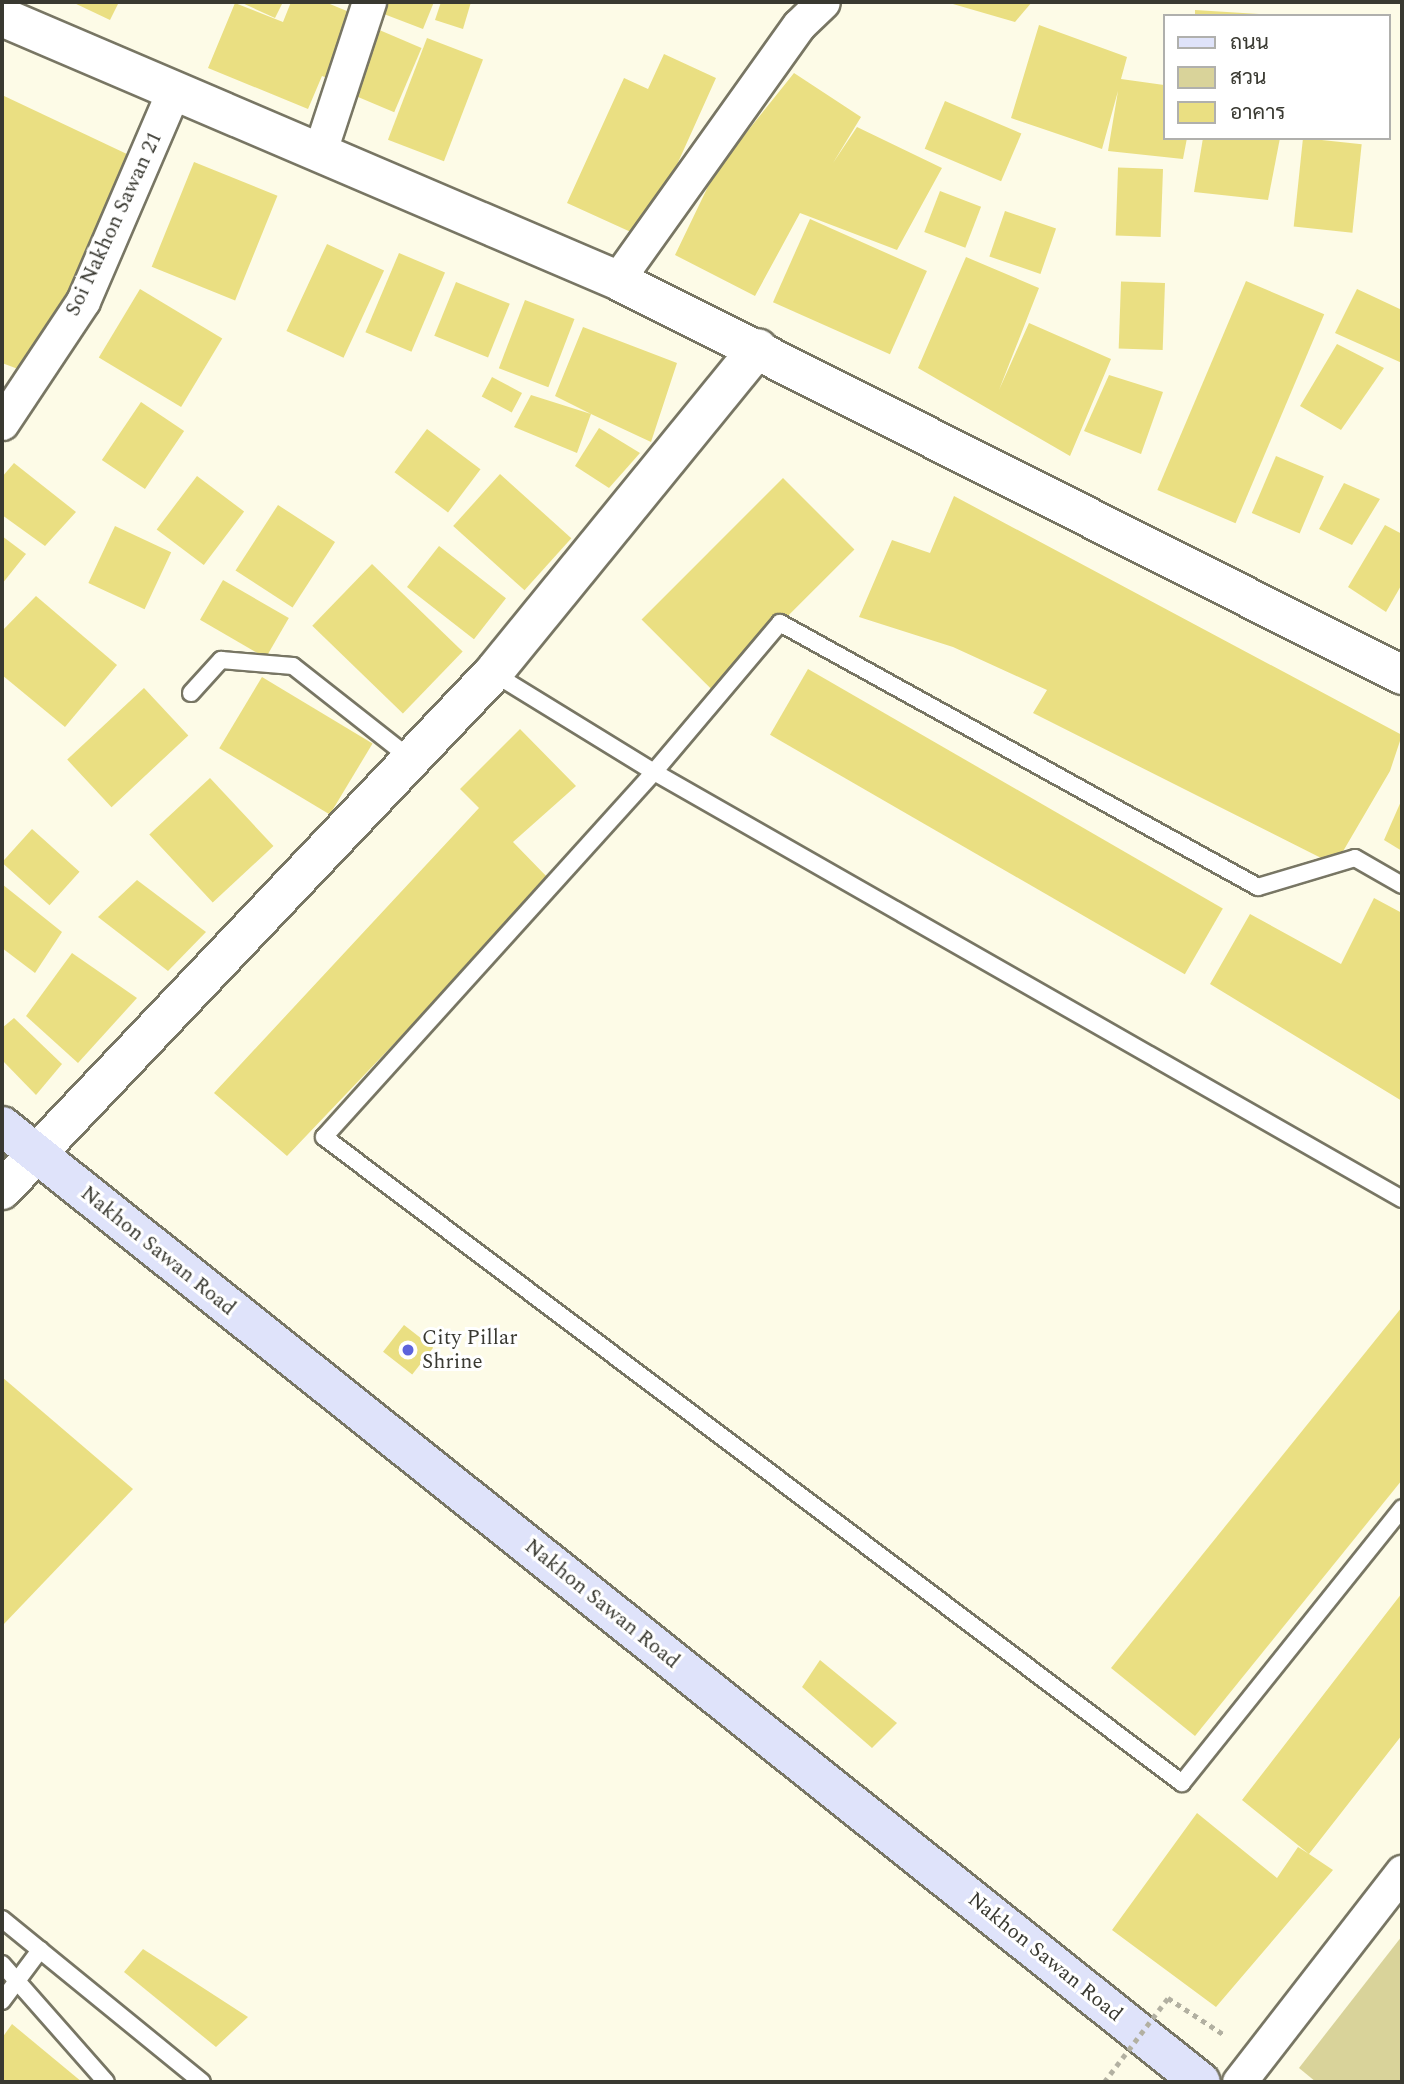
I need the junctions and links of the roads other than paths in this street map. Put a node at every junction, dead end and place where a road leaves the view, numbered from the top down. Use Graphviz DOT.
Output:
graph roads {
  1 [pos="369,2"];
  2 [pos="823,2"];
  3 [pos="2,17"];
  4 [pos="173,92"];
  5 [pos="320,154"];
  6 [pos="617,280"];
  7 [pos="758,348"];
  8 [pos="2,422"];
  9 [pos="493,673"];
  10 [pos="1402,675"];
  11 [pos="191,693"];
  12 [pos="411,759"];
  13 [pos="654,772"];
  14 [pos="1402,885"];
  15 [pos="2,1126"];
  16 [pos="36,1153"];
  17 [pos="2,1190"];
  18 [pos="1402,1199"];
  19 [pos="1402,1508"];
  20 [pos="1402,1872"];
  21 [pos="2,1919"];
  22 [pos="40,1950"];
  23 [pos="2,1964"];
  24 [pos="2,2001"];
  25 [pos="1249,2070"];
  26 [pos="106,2082"];
  27 [pos="202,2082"];
  28 [pos="1202,2082"];
  1 -- 5 [label="street"];
  2 -- 6 [label="street"];
  3 -- 4 [label="street"];
  4 -- 5 [label="street"];
  4 -- 8 [label="street, Soi Nakhon Sawan 21"];
  5 -- 6 [label="street"];
  6 -- 7 [label="street"];
  7 -- 9 [label="street"];
  7 -- 10 [label="street"];
  9 -- 12 [label="street"];
  9 -- 13 [label="lane"];
  11 -- 12 [label="lane"];
  12 -- 16 [label="street"];
  13 -- 14 [label="lane"];
  13 -- 18 [label="lane"];
  13 -- 19 [label="lane"];
  15 -- 16 [label="main road, Nakhon Sawan Road"];
  16 -- 17 [label="street"];
  16 -- 28 [label="main road, Nakhon Sawan Road"];
  20 -- 25 [label="street"];
  21 -- 22 [label="lane"];
  22 -- 24 [label="lane"];
  22 -- 27 [label="lane"];
  23 -- 26 [label="lane"];
}
